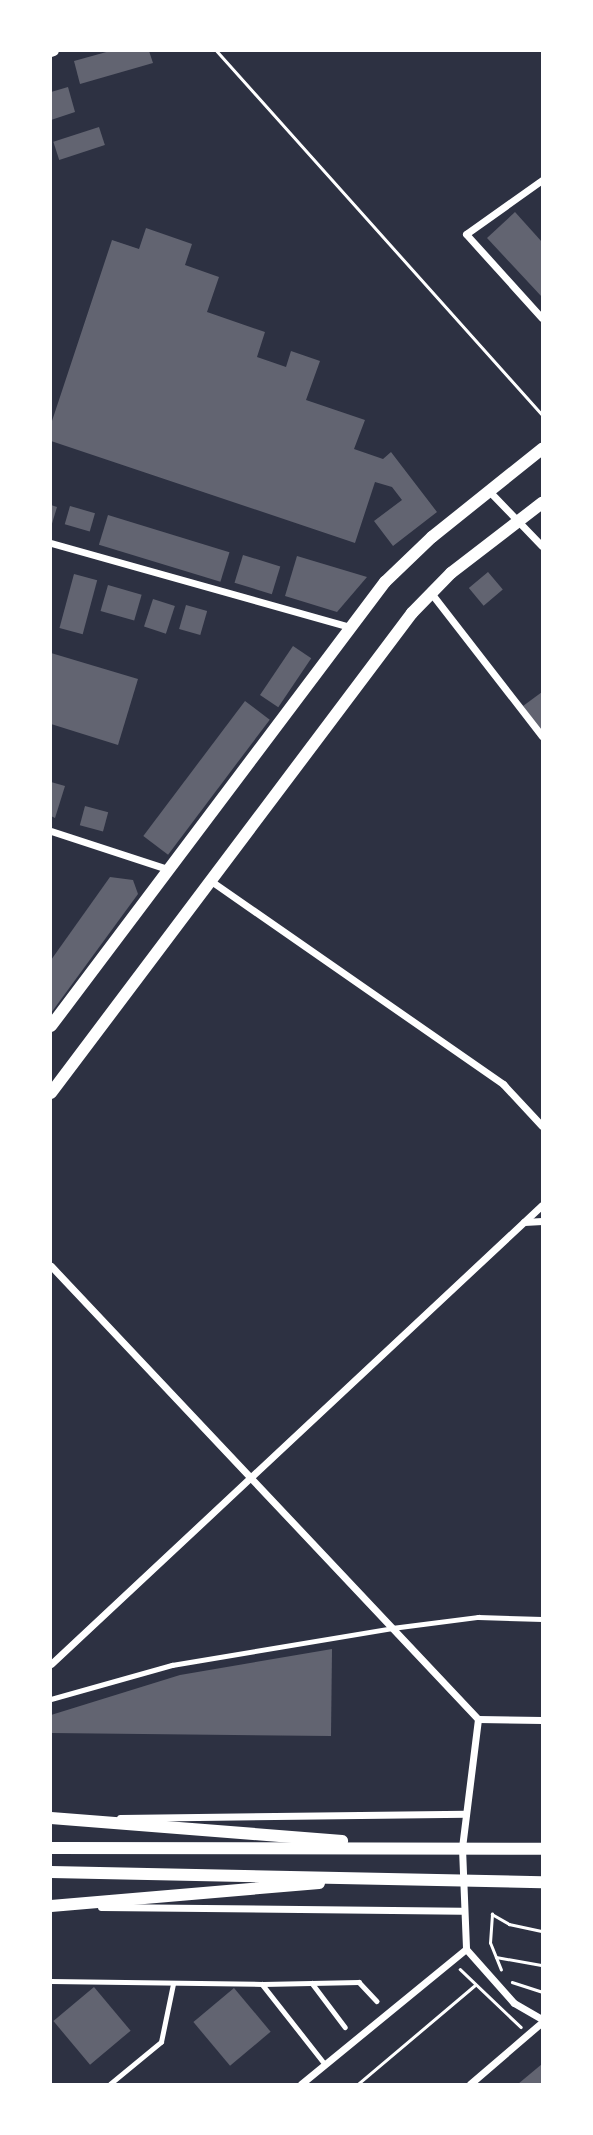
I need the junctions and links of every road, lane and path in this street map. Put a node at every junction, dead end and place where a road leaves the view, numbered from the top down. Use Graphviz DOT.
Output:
graph roads {
  1 [pos="217,51"];
  2 [pos="542,180"];
  3 [pos="542,318"];
  4 [pos="542,415"];
  5 [pos="542,449"];
  6 [pos="489,491"];
  7 [pos="542,503"];
  8 [pos="516,522"];
  9 [pos="51,543"];
  10 [pos="542,546"];
  11 [pos="431,592"];
  12 [pos="349,627"];
  13 [pos="542,736"];
  14 [pos="51,831"];
  15 [pos="167,869"];
  16 [pos="211,881"];
  17 [pos="51,1026"];
  18 [pos="51,1093"];
  19 [pos="542,1126"];
  20 [pos="542,1205"];
  21 [pos="542,1221"];
  22 [pos="524,1222"];
  23 [pos="51,1266"];
  24 [pos="251,1478"];
  25 [pos="542,1619"];
  26 [pos="392,1628"];
  27 [pos="51,1664"];
  28 [pos="51,1699"];
  29 [pos="478,1719"];
  30 [pos="542,1720"];
  31 [pos="466,1814"];
  32 [pos="55,1818"];
  33 [pos="363,1846"];
  34 [pos="51,1848"];
  35 [pos="462,1848"];
  36 [pos="542,1849"];
  37 [pos="51,1872"];
  38 [pos="341,1880"];
  39 [pos="461,1881"];
  40 [pos="542,1882"];
  41 [pos="54,1906"];
  42 [pos="461,1911"];
  43 [pos="542,1931"];
  44 [pos="466,1949"];
  45 [pos="496,1957"];
  46 [pos="452,1960"];
  47 [pos="542,1965"];
  48 [pos="51,1981"];
  49 [pos="312,1982"];
  50 [pos="173,1984"];
  51 [pos="262,1984"];
  52 [pos="474,1986"];
  53 [pos="542,1992"];
  54 [pos="377,2001"];
  55 [pos="542,2021"];
  56 [pos="345,2027"];
  57 [pos="529,2034"];
  58 [pos="325,2065"];
  59 [pos="110,2084"];
  60 [pos="302,2084"];
  61 [pos="358,2084"];
  62 [pos="470,2084"];
  1 -- 4 [label="path"];
  2 -- 3 [label="street"];
  5 -- 6 [label="main road"];
  6 -- 8 [label="street"];
  6 -- 12 [label="main road"];
  7 -- 8 [label="main road"];
  8 -- 10 [label="street"];
  8 -- 11 [label="main road"];
  9 -- 12 [label="street"];
  11 -- 13 [label="street"];
  11 -- 16 [label="main road"];
  12 -- 15 [label="main road"];
  14 -- 15 [label="street"];
  15 -- 17 [label="main road"];
  16 -- 18 [label="main road"];
  16 -- 19 [label="street"];
  20 -- 22 [label="street"];
  21 -- 22 [label="street"];
  22 -- 24 [label="street"];
  23 -- 24 [label="street"];
  24 -- 26 [label="street"];
  24 -- 27 [label="street"];
  25 -- 26 [label="lane"];
  26 -- 28 [label="lane"];
  26 -- 29 [label="street"];
  29 -- 30 [label="street"];
  29 -- 31 [label="street"];
  31 -- 32 [label="street"];
  31 -- 35 [label="street"];
  32 -- 33 [label="main road"];
  33 -- 34 [label="main road"];
  33 -- 35 [label="main road"];
  35 -- 36 [label="main road"];
  35 -- 39 [label="street"];
  37 -- 38 [label="main road"];
  38 -- 39 [label="main road"];
  38 -- 41 [label="main road"];
  39 -- 40 [label="main road"];
  39 -- 42 [label="street"];
  41 -- 42 [label="street"];
  42 -- 44 [label="street"];
  43 -- 45 [label="path"];
  44 -- 46 [label="street"];
  44 -- 55 [label="street"];
  45 -- 47 [label="path"];
  45 -- 53 [label="path"];
  46 -- 52 [label="path"];
  46 -- 58 [label="street"];
  48 -- 50 [label="lane"];
  49 -- 51 [label="lane"];
  49 -- 54 [label="lane"];
  49 -- 56 [label="lane"];
  50 -- 51 [label="lane"];
  50 -- 59 [label="lane"];
  51 -- 58 [label="lane"];
  52 -- 57 [label="path"];
  52 -- 61 [label="path"];
  55 -- 57 [label="street"];
  57 -- 62 [label="street"];
  58 -- 60 [label="street"];
}
